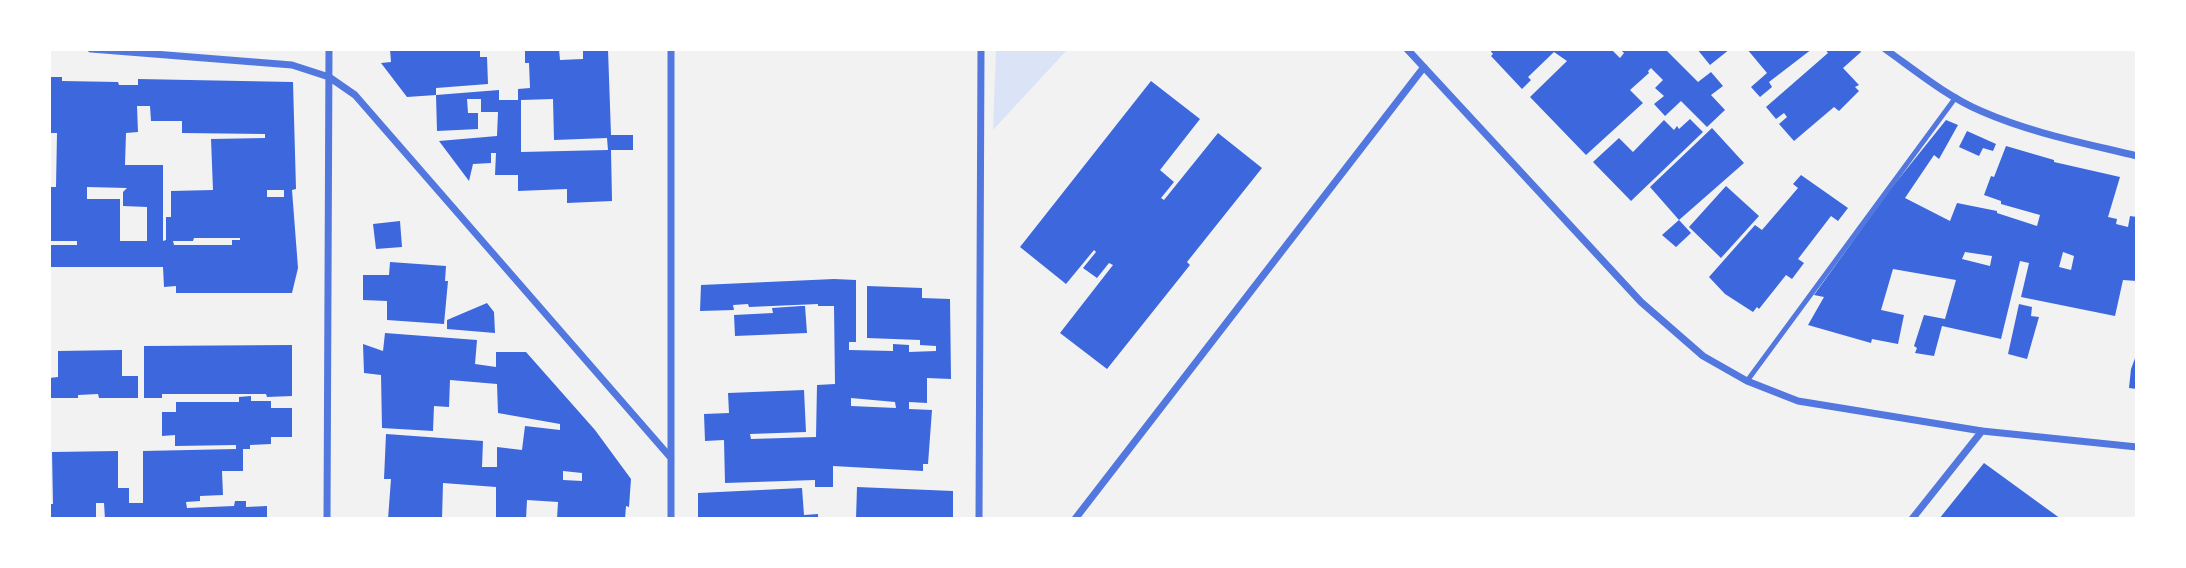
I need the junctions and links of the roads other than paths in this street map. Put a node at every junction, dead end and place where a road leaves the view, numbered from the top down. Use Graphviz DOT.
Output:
graph roads {
  1 [pos="91,49"];
  2 [pos="330,49"];
  3 [pos="671,49"];
  4 [pos="981,49"];
  5 [pos="1407,49"];
  6 [pos="1885,49"];
  7 [pos="1424,67"];
  8 [pos="329,76"];
  9 [pos="1956,97"];
  10 [pos="2137,156"];
  11 [pos="1747,381"];
  12 [pos="1982,431"];
  13 [pos="2137,447"];
  14 [pos="671,458"];
  15 [pos="327,519"];
  16 [pos="671,519"];
  17 [pos="979,519"];
  18 [pos="1075,519"];
  19 [pos="1912,519"];
  1 -- 8 [label="street"];
  2 -- 8 [label="street"];
  3 -- 14 [label="street"];
  4 -- 17 [label="street"];
  5 -- 7 [label="street"];
  6 -- 9 [label="street"];
  7 -- 11 [label="street"];
  7 -- 18 [label="street"];
  8 -- 14 [label="street"];
  8 -- 15 [label="street"];
  9 -- 10 [label="street"];
  9 -- 11 [label="lane"];
  11 -- 12 [label="street"];
  12 -- 13 [label="street"];
  12 -- 19 [label="street"];
  14 -- 16 [label="street"];
}
